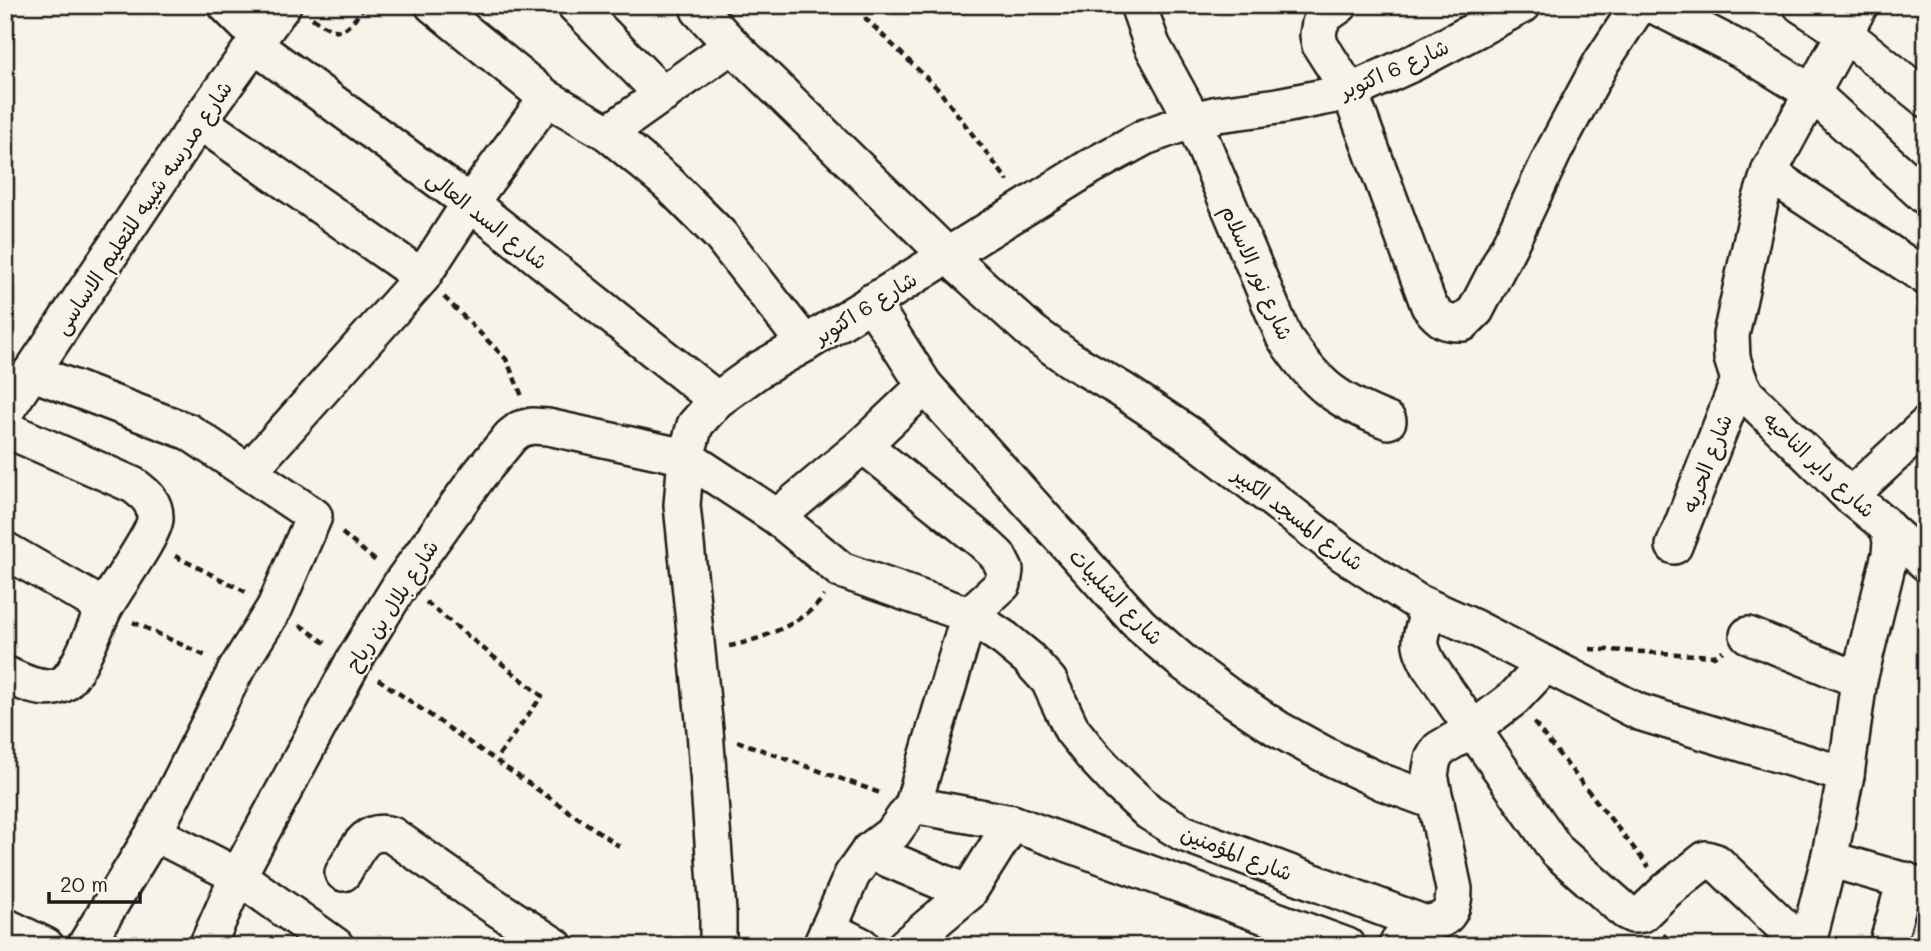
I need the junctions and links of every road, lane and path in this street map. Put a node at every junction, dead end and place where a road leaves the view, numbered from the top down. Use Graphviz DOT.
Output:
graph roads {
  1 [pos="226,5"];
  2 [pos="366,5"];
  3 [pos="433,5"];
  4 [pos="575,5"];
  5 [pos="864,5"];
  6 [pos="1138,5"];
  7 [pos="1339,5"];
  8 [pos="1639,5"];
  9 [pos="1653,5"];
  10 [pos="1801,5"];
  11 [pos="699,7"];
  12 [pos="293,9"];
  13 [pos="1504,10"];
  14 [pos="1852,19"];
  15 [pos="256,41"];
  16 [pos="732,45"];
  17 [pos="1350,92"];
  18 [pos="1812,93"];
  19 [pos="663,95"];
  20 [pos="547,98"];
  21 [pos="1926,99"];
  22 [pos="1193,120"];
  23 [pos="199,121"];
  24 [pos="608,133"];
  25 [pos="1770,170"];
  26 [pos="1926,197"];
  27 [pos="470,203"];
  28 [pos="1027,207"];
  29 [pos="947,256"];
  30 [pos="422,277"];
  31 [pos="1926,277"];
  32 [pos="871,302"];
  33 [pos="805,344"];
  34 [pos="31,372"];
  35 [pos="1739,380"];
  36 [pos="925,386"];
  37 [pos="717,400"];
  38 [pos="5,412"];
  39 [pos="1388,421"];
  40 [pos="531,426"];
  41 [pos="1925,427"];
  42 [pos="5,429"];
  43 [pos="863,445"];
  44 [pos="686,457"];
  45 [pos="249,471"];
  46 [pos="1850,496"];
  47 [pos="314,516"];
  48 [pos="777,517"];
  49 [pos="1889,530"];
  50 [pos="145,541"];
  51 [pos="1674,546"];
  52 [pos="5,550"];
  53 [pos="1926,563"];
  54 [pos="841,570"];
  55 [pos="402,582"];
  56 [pos="1417,601"];
  57 [pos="104,607"];
  58 [pos="275,607"];
  59 [pos="969,615"];
  60 [pos="1748,635"];
  61 [pos="697,651"];
  62 [pos="353,663"];
  63 [pos="1546,664"];
  64 [pos="236,670"];
  65 [pos="5,674"];
  66 [pos="1859,680"];
  67 [pos="1514,698"];
  68 [pos="705,730"];
  69 [pos="1472,730"];
  70 [pos="496,759"];
  71 [pos="1846,775"];
  72 [pos="1436,802"];
  73 [pos="914,805"];
  74 [pos="1012,823"];
  75 [pos="154,833"];
  76 [pos="619,846"];
  77 [pos="869,851"];
  78 [pos="1829,859"];
  79 [pos="343,873"];
  80 [pos="238,876"];
  81 [pos="1915,883"];
  82 [pos="1667,890"];
  83 [pos="968,893"];
  84 [pos="1423,923"];
  85 [pos="5,926"];
  86 [pos="824,937"];
  87 [pos="46,946"];
  88 [pos="85,946"];
  89 [pos="207,946"];
  90 [pos="336,946"];
  91 [pos="555,946"];
  92 [pos="718,946"];
  93 [pos="862,946"];
  94 [pos="905,946"];
  95 [pos="1347,946"];
  96 [pos="1396,946"];
  97 [pos="1806,946"];
  98 [pos="1887,946"];
  1 -- 15 [label="street, شارع السد العالى"];
  2 -- 12 [label="path"];
  3 -- 20 [label="street"];
  4 -- 19 [label="street"];
  5 -- 28 [label="path"];
  6 -- 22 [label="street, شارع نور الاسلام"];
  7 -- 17 [label="street"];
  8 -- 17 [label="street"];
  9 -- 18 [label="street"];
  10 -- 14 [label="street"];
  11 -- 16 [label="street, شارع المسجد الكبير"];
  12 -- 15 [label="street, شارع مدرسه شيبه للتعليم الاساسى"];
  13 -- 17 [label="street, شارع 6 اكتوبر"];
  14 -- 18 [label="street, شارع داير الناحيه"];
  14 -- 21 [label="street"];
  15 -- 23 [label="street, شارع مدرسه شيبه للتعليم الاساسى"];
  15 -- 27 [label="street, شارع السد العالى"];
  16 -- 19 [label="street"];
  16 -- 29 [label="street, شارع المسجد الكبير"];
  17 -- 22 [label="street, شارع 6 اكتوبر"];
  18 -- 25 [label="street, شارع داير الناحيه"];
  18 -- 26 [label="street"];
  19 -- 24 [label="street"];
  20 -- 24 [label="street"];
  20 -- 27 [label="street"];
  22 -- 28 [label="street, شارع 6 اكتوبر"];
  22 -- 39 [label="street, شارع نور الاسلام"];
  23 -- 30 [label="street"];
  23 -- 34 [label="street, شارع مدرسه شيبه للتعليم الاساسى"];
  24 -- 33 [label="street"];
  25 -- 31 [label="street"];
  25 -- 35 [label="street, شارع داير الناحيه"];
  27 -- 30 [label="street"];
  27 -- 37 [label="street, شارع السد العالى"];
  28 -- 29 [label="street, شارع 6 اكتوبر"];
  29 -- 32 [label="street, شارع 6 اكتوبر"];
  29 -- 56 [label="street, شارع المسجد الكبير"];
  30 -- 40 [label="path"];
  30 -- 45 [label="street"];
  32 -- 33 [label="street, شارع 6 اكتوبر"];
  32 -- 36 [label="street, شارع الشلبيات"];
  33 -- 37 [label="street, شارع 6 اكتوبر"];
  34 -- 38 [label="street, شارع مدرسه شيبه للتعليم الاساسى"];
  34 -- 45 [label="street"];
  35 -- 46 [label="street, شارع داير الناحيه"];
  35 -- 51 [label="street, شارع الحريه"];
  36 -- 43 [label="street"];
  36 -- 72 [label="street, شارع الشلبيات"];
  37 -- 44 [label="street, شارع 6 اكتوبر"];
  40 -- 44 [label="street"];
  40 -- 55 [label="street, شارع بلال بن رباح"];
  41 -- 46 [label="street"];
  42 -- 50 [label="street"];
  43 -- 48 [label="street"];
  43 -- 59 [label="street"];
  44 -- 48 [label="street"];
  44 -- 61 [label="street, شارع 6 اكتوبر"];
  45 -- 47 [label="street"];
  46 -- 49 [label="street, شارع داير الناحيه"];
  47 -- 55 [label="path"];
  47 -- 58 [label="street"];
  48 -- 54 [label="street"];
  49 -- 53 [label="street"];
  49 -- 66 [label="street, شارع داير الناحيه"];
  50 -- 57 [label="street"];
  50 -- 58 [label="path"];
  52 -- 57 [label="street"];
  54 -- 59 [label="street, شارع المؤمنين"];
  54 -- 61 [label="path"];
  55 -- 62 [label="street, شارع بلال بن رباح"];
  55 -- 70 [label="path"];
  56 -- 63 [label="street, شارع المسجد الكبير"];
  56 -- 69 [label="street"];
  57 -- 64 [label="path"];
  57 -- 65 [label="street"];
  58 -- 62 [label="path"];
  58 -- 64 [label="street"];
  59 -- 73 [label="street"];
  59 -- 84 [label="street, شارع المؤمنين"];
  60 -- 63 [label="path"];
  60 -- 66 [label="street"];
  61 -- 68 [label="street, شارع 6 اكتوبر"];
  62 -- 70 [label="path"];
  62 -- 80 [label="street, شارع بلال بن رباح"];
  63 -- 67 [label="street"];
  63 -- 71 [label="street, شارع المسجد الكبير"];
  64 -- 75 [label="street"];
  66 -- 71 [label="street, شارع داير الناحيه"];
  67 -- 69 [label="street"];
  67 -- 82 [label="path"];
  68 -- 73 [label="path"];
  68 -- 92 [label="street, شارع 6 اكتوبر"];
  69 -- 72 [label="street"];
  69 -- 82 [label="street"];
  70 -- 76 [label="path"];
  71 -- 78 [label="street, شارع داير الناحيه"];
  72 -- 84 [label="street"];
  73 -- 74 [label="street"];
  73 -- 77 [label="street"];
  74 -- 83 [label="street"];
  74 -- 95 [label="street"];
  75 -- 80 [label="street"];
  75 -- 88 [label="street"];
  77 -- 83 [label="street"];
  77 -- 86 [label="street"];
  78 -- 81 [label="street"];
  78 -- 97 [label="street, شارع داير الناحيه"];
  79 -- 91 [label="street"];
  80 -- 89 [label="street, شارع بلال بن رباح"];
  80 -- 90 [label="street"];
  81 -- 98 [label="street"];
  82 -- 97 [label="street"];
  83 -- 94 [label="street"];
  84 -- 96 [label="street"];
  85 -- 87 [label="street"];
  86 -- 93 [label="street"];
}
